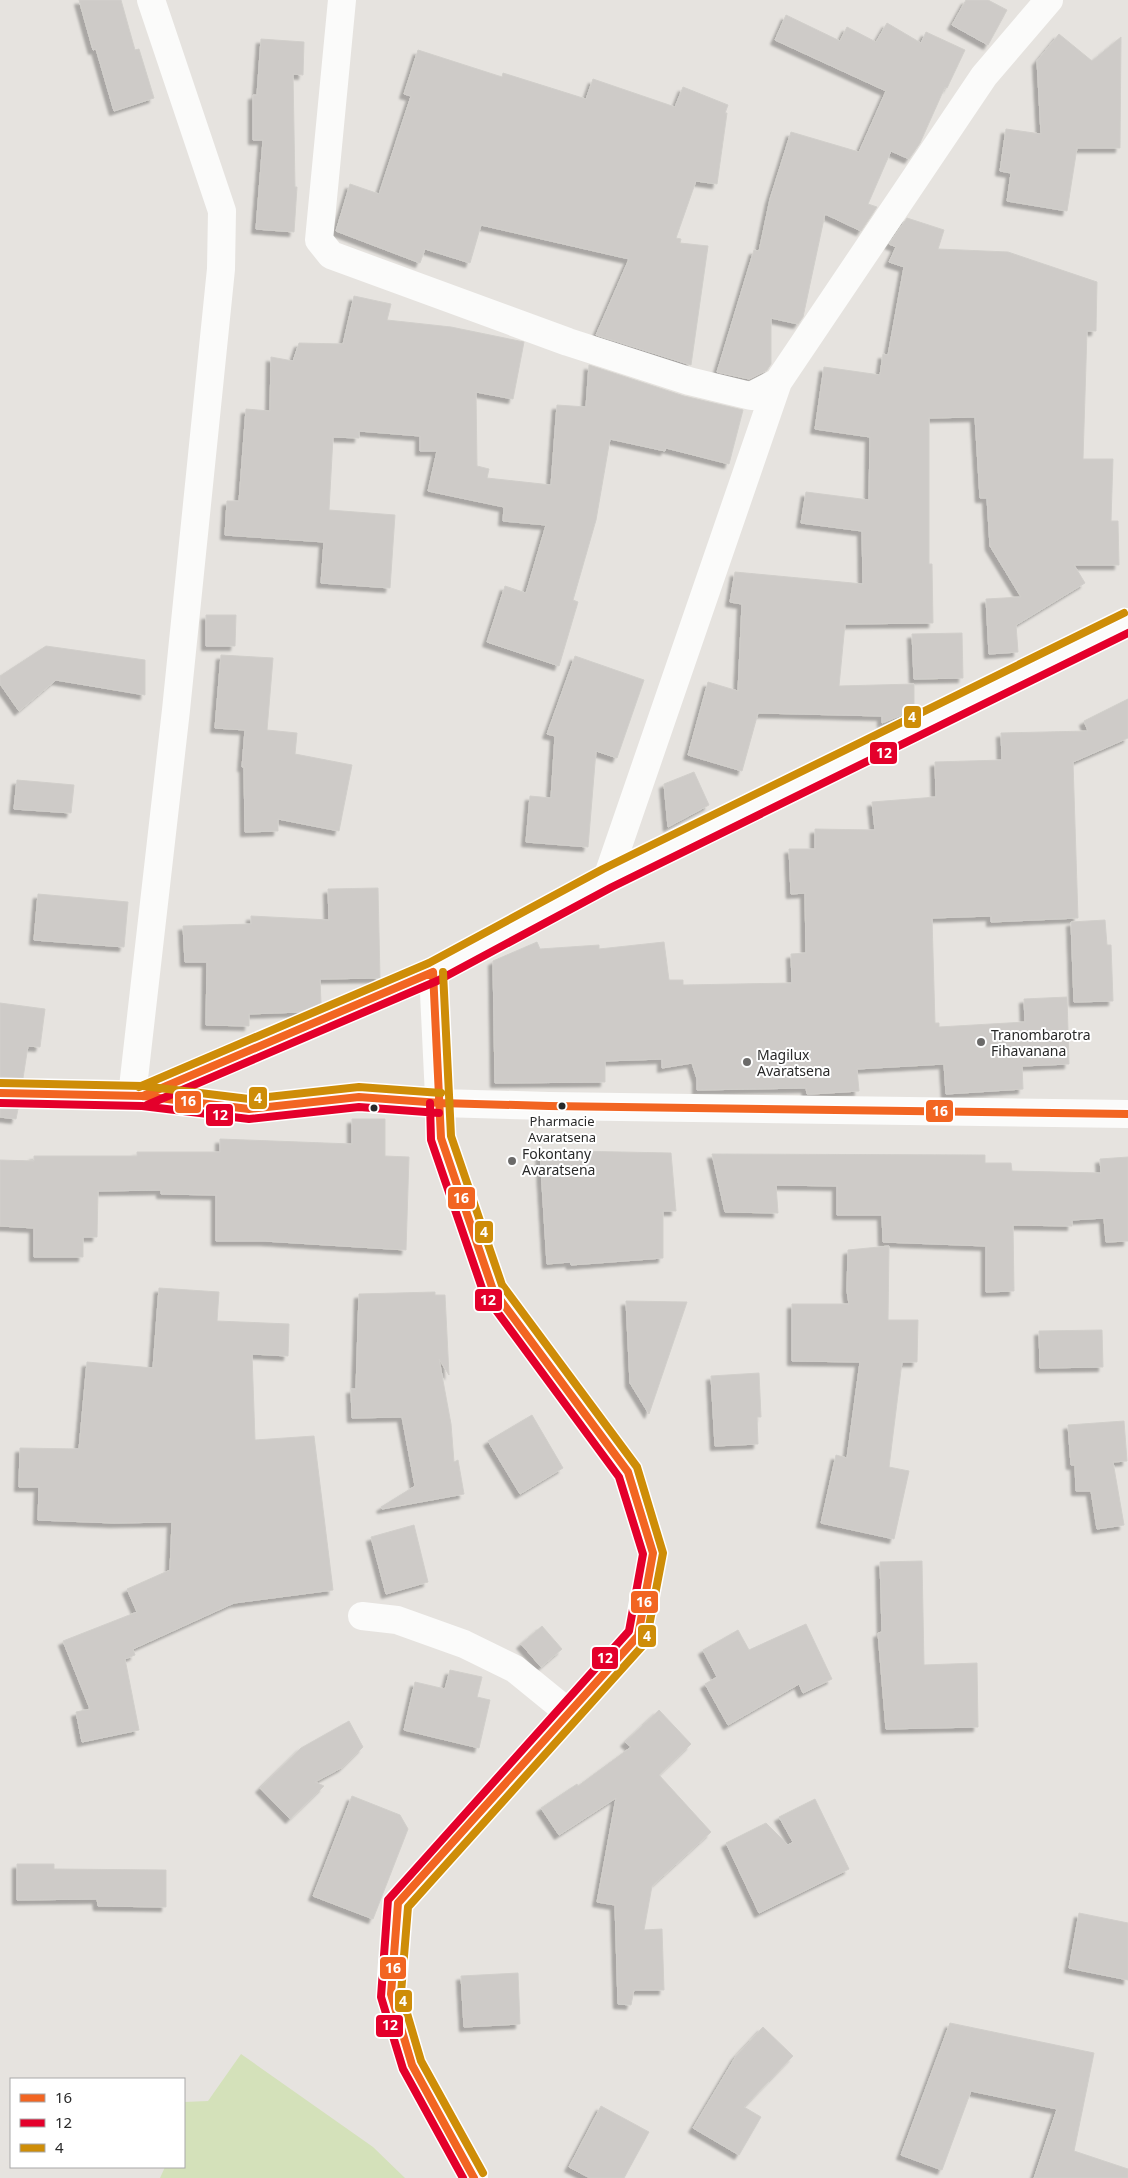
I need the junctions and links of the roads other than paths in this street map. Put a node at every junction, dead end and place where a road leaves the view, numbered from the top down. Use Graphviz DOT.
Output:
graph roads {
  1 [pos="151,0"];
  2 [pos="342,0"];
  3 [pos="1049,0"];
  4 [pos="778,382"];
  5 [pos="1128,622"];
  6 [pos="607,878"];
  7 [pos="433,972"];
  8 [pos="0,1093"];
  9 [pos="138,1096"];
  10 [pos="440,1103"];
  11 [pos="1128,1114"];
  12 [pos="362,1616"];
  13 [pos="569,1713"];
  14 [pos="474,2178"];
  1 -- 9 [label="street"];
  2 -- 4 [label="street"];
  3 -- 4 [label="street"];
  4 -- 6 [label="street"];
  5 -- 6 [label="street"];
  6 -- 7 [label="street"];
  7 -- 9 [label="street"];
  7 -- 10 [label="street"];
  8 -- 9 [label="street"];
  9 -- 10 [label="street"];
  10 -- 11 [label="street"];
  10 -- 13 [label="street"];
  12 -- 13 [label="street"];
  13 -- 14 [label="street"];
}
